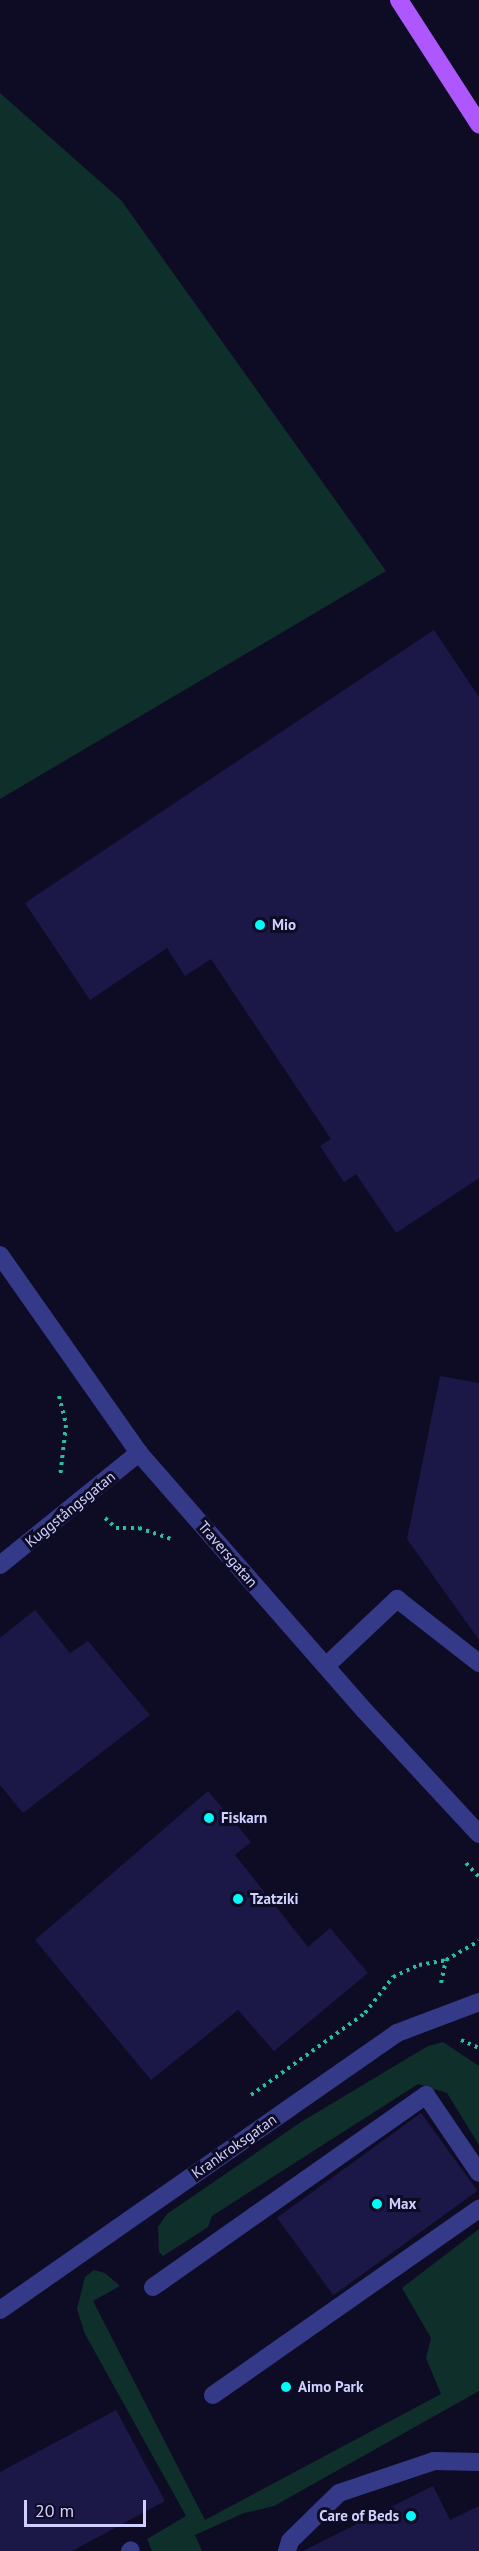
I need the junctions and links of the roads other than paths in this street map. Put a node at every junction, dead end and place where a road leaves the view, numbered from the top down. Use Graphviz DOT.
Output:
graph roads {
  1 [pos="399,0"];
  2 [pos="479,124"];
  3 [pos="0,1255"];
  4 [pos="139,1453"];
  5 [pos="0,1564"];
  6 [pos="479,1663"];
  7 [pos="326,1666"];
  8 [pos="479,1834"];
  9 [pos="479,2002"];
  10 [pos="479,2173"];
  11 [pos="479,2209"];
  12 [pos="153,2287"];
  13 [pos="0,2310"];
  14 [pos="213,2395"];
  15 [pos="479,2462"];
  16 [pos="288,2551"];
  1 -- 2 [label="main road"];
  3 -- 4 [label="street, Traversgatan"];
  4 -- 5 [label="street, Kuggstångsgatan"];
  4 -- 7 [label="street, Traversgatan"];
  6 -- 7 [label="street"];
  7 -- 8 [label="street, Traversgatan"];
  9 -- 13 [label="street, Krankroksgatan"];
  10 -- 12 [label="street"];
  11 -- 14 [label="street"];
  15 -- 16 [label="street"];
}
